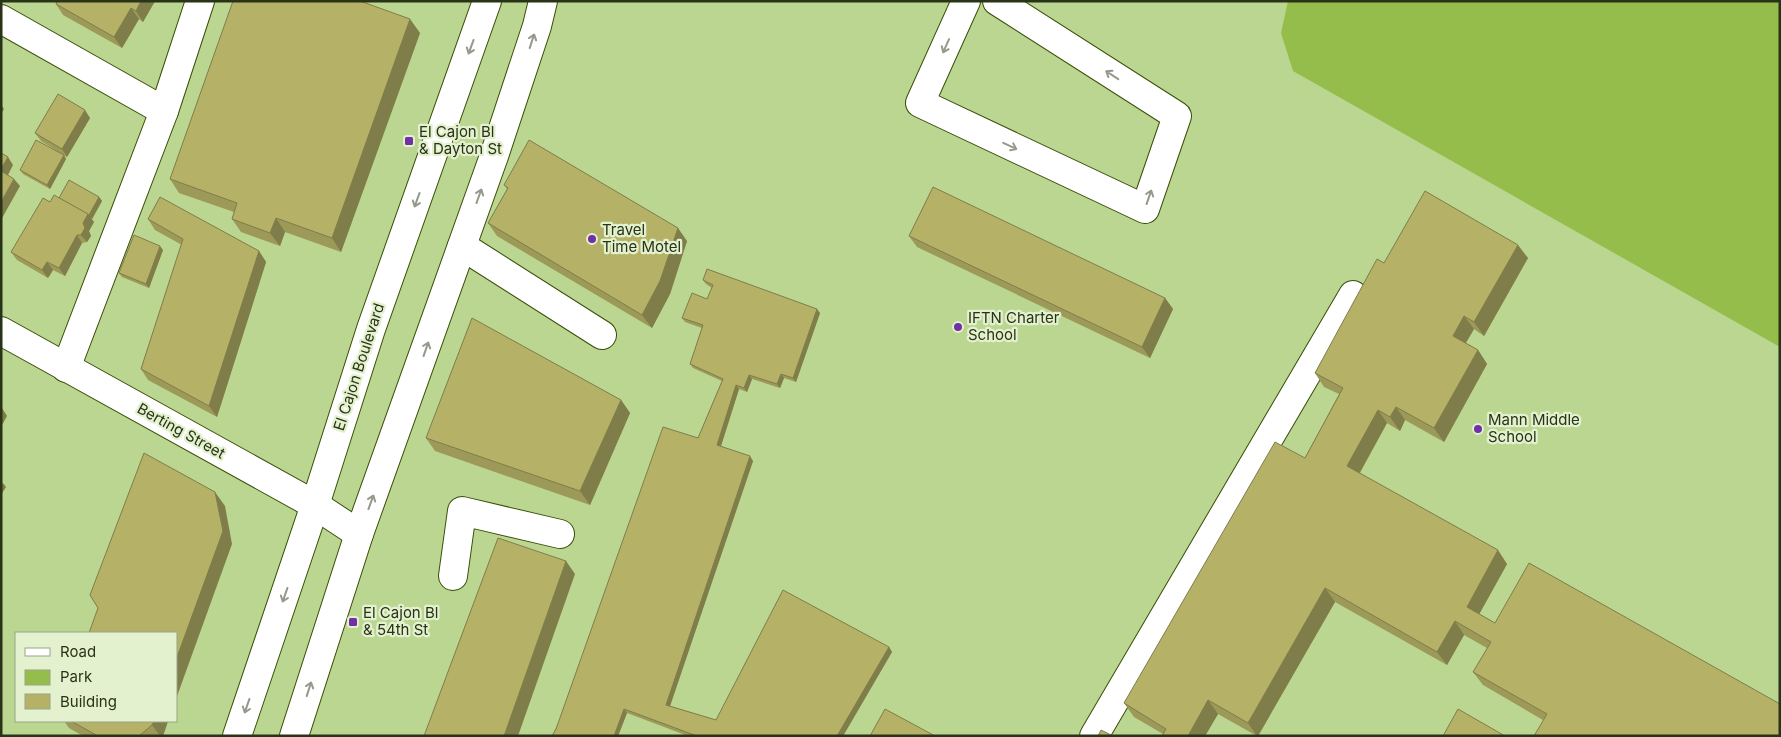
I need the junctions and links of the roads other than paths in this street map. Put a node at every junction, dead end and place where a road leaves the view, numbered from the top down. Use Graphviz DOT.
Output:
graph roads {
  1 [pos="200,1"];
  2 [pos="488,1"];
  3 [pos="543,1"];
  4 [pos="966,1"];
  5 [pos="997,1"];
  6 [pos="1,19"];
  7 [pos="164,111"];
  8 [pos="462,246"];
  9 [pos="1353,295"];
  10 [pos="1,331"];
  11 [pos="602,335"];
  12 [pos="66,368"];
  13 [pos="315,505"];
  14 [pos="359,534"];
  15 [pos="560,534"];
  16 [pos="453,576"];
  17 [pos="237,736"];
  18 [pos="294,736"];
  19 [pos="1094,736"];
  1 -- 7 [label="main road"];
  2 -- 13 [label="main road, El Cajon Boulevard, one-way"];
  8 -- 3 [label="main road, one-way"];
  4 -- 5 [label="main road, one-way"];
  6 -- 7 [label="main road"];
  7 -- 12 [label="main road"];
  8 -- 11 [label="main road"];
  14 -- 8 [label="main road, one-way"];
  9 -- 19 [label="main road"];
  10 -- 12 [label="main road, Berting Street"];
  12 -- 13 [label="main road, Berting Street"];
  13 -- 14 [label="main road, Berting Street"];
  13 -- 17 [label="main road, El Cajon Boulevard, one-way"];
  18 -- 14 [label="main road, one-way"];
  15 -- 16 [label="main road"];
}
